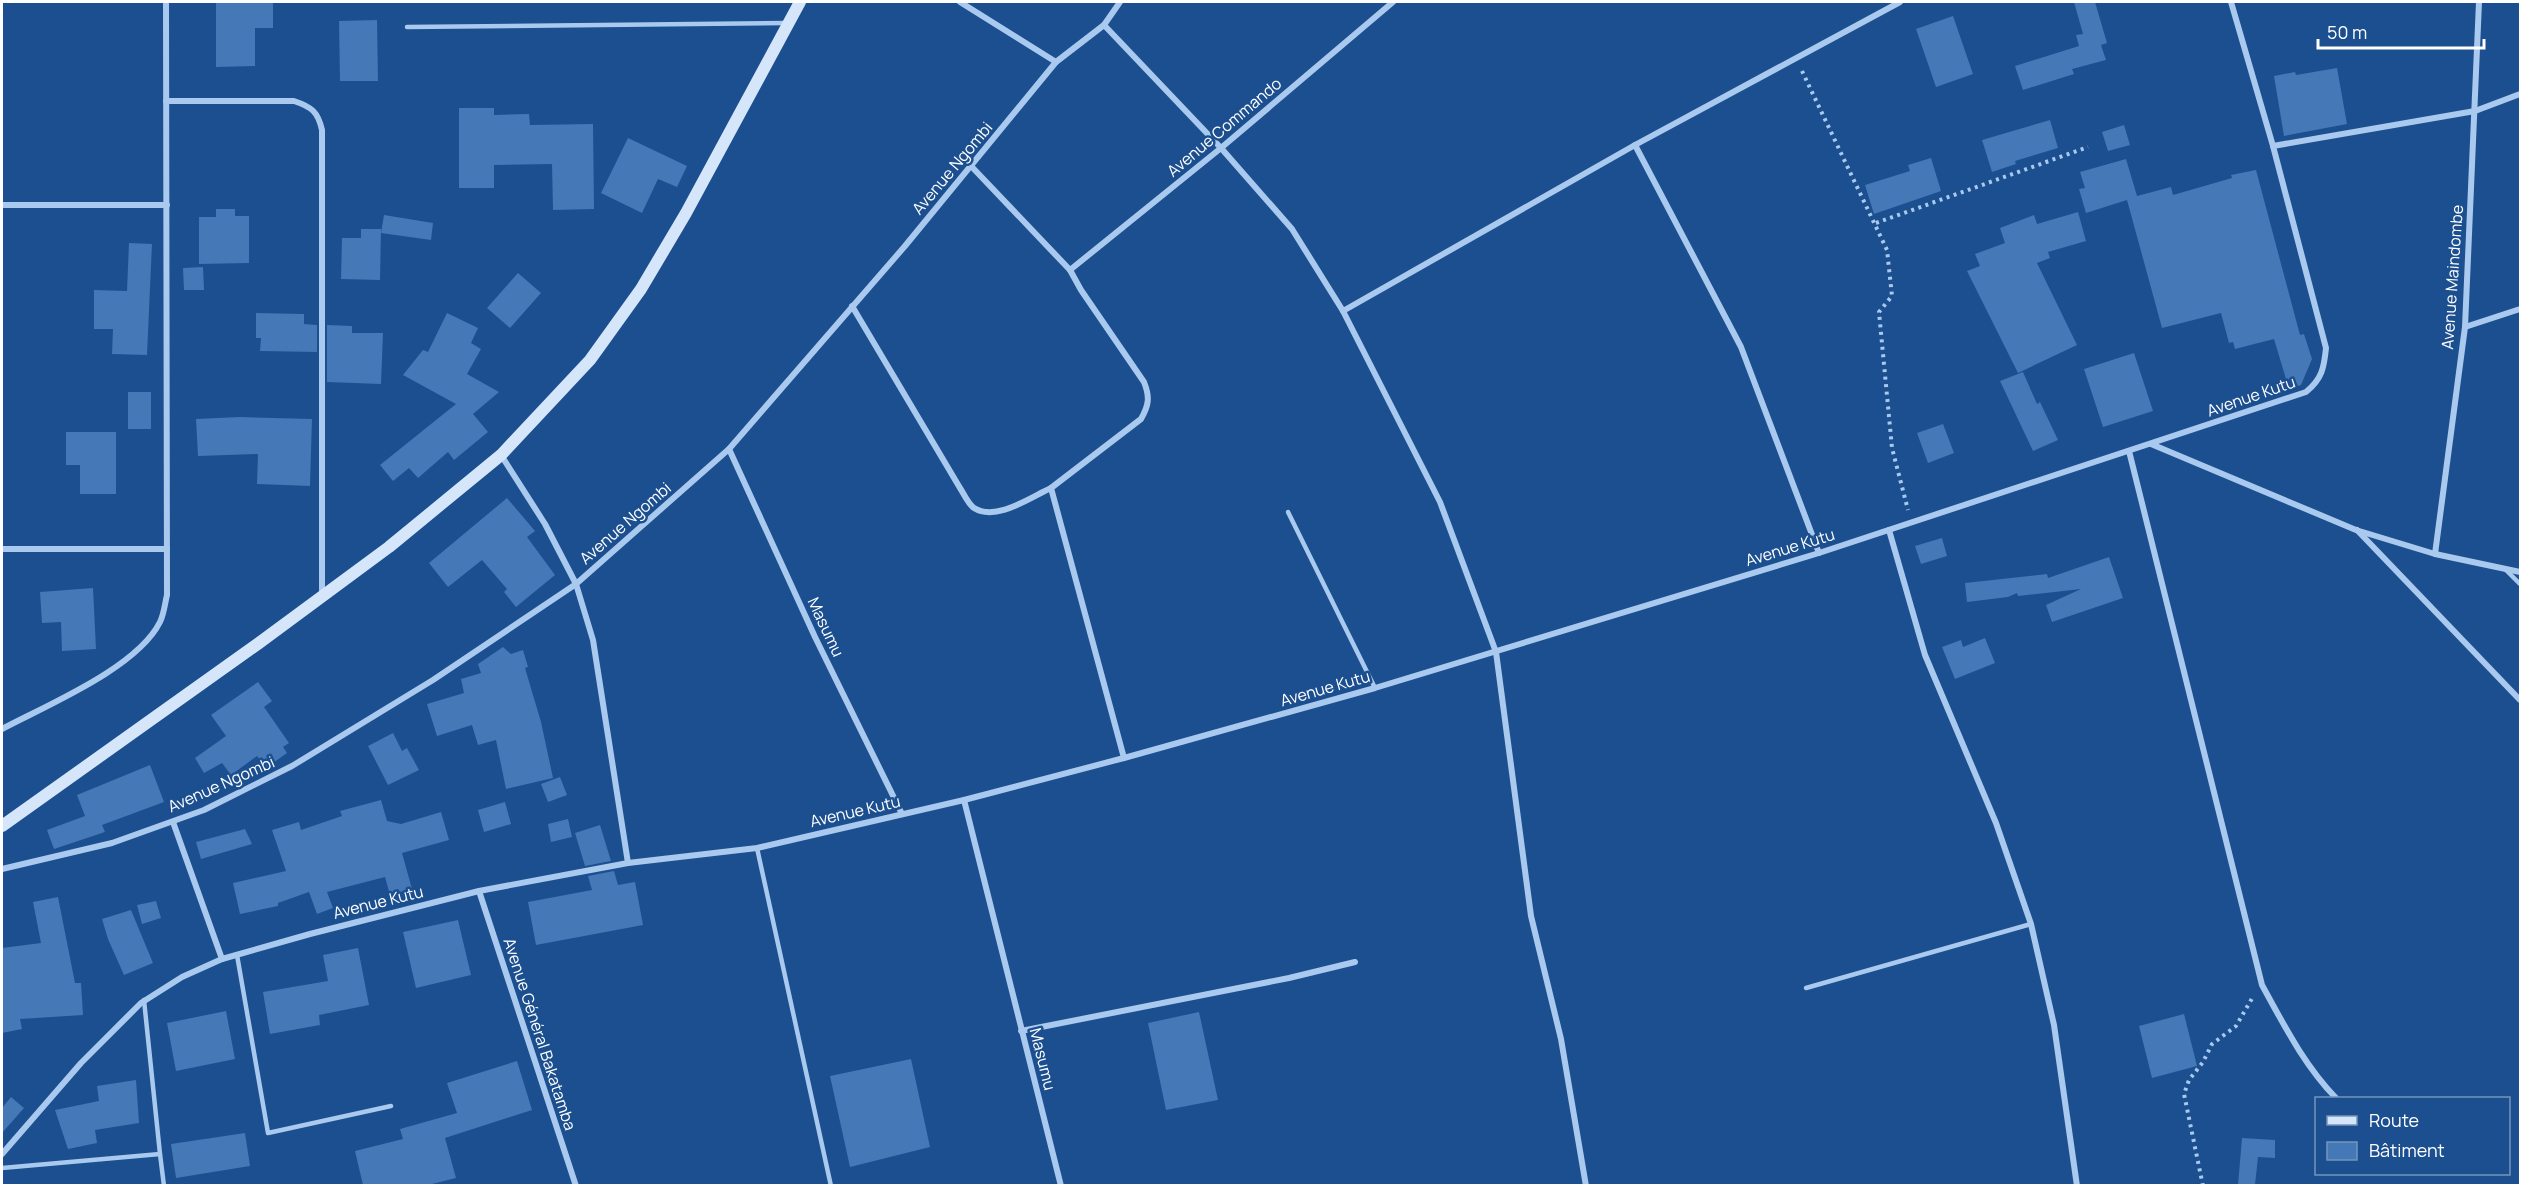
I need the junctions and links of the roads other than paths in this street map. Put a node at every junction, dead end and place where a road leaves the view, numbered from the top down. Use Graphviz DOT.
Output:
graph roads {
  1 [pos="166,2"];
  2 [pos="800,2"];
  3 [pos="960,2"];
  4 [pos="1120,2"];
  5 [pos="1393,2"];
  6 [pos="1900,2"];
  7 [pos="2231,2"];
  8 [pos="2479,2"];
  9 [pos="788,23"];
  10 [pos="1104,25"];
  11 [pos="407,27"];
  12 [pos="1056,62"];
  13 [pos="2520,94"];
  14 [pos="166,101"];
  15 [pos="2475,111"];
  16 [pos="1635,145"];
  17 [pos="2273,146"];
  18 [pos="1221,148"];
  19 [pos="971,166"];
  20 [pos="2,205"];
  21 [pos="166,206"];
  22 [pos="1070,270"];
  23 [pos="852,306"];
  24 [pos="2520,309"];
  25 [pos="1343,311"];
  26 [pos="2464,327"];
  27 [pos="2151,444"];
  28 [pos="729,450"];
  29 [pos="2129,451"];
  30 [pos="501,455"];
  31 [pos="1051,488"];
  32 [pos="1288,512"];
  33 [pos="1889,530"];
  34 [pos="2356,530"];
  35 [pos="2,549"];
  36 [pos="167,549"];
  37 [pos="1819,553"];
  38 [pos="2435,554"];
  39 [pos="2505,569"];
  40 [pos="2520,572"];
  41 [pos="576,584"];
  42 [pos="2520,584"];
  43 [pos="321,597"];
  44 [pos="1496,652"];
  45 [pos="1375,688"];
  46 [pos="2520,700"];
  47 [pos="2,729"];
  48 [pos="1124,758"];
  49 [pos="964,800"];
  50 [pos="902,814"];
  51 [pos="173,822"];
  52 [pos="2,826"];
  53 [pos="757,848"];
  54 [pos="628,863"];
  55 [pos="2,868"];
  56 [pos="479,891"];
  57 [pos="2031,924"];
  58 [pos="237,955"];
  59 [pos="222,959"];
  60 [pos="1355,962"];
  61 [pos="1806,987"];
  62 [pos="144,1000"];
  63 [pos="1021,1030"];
  64 [pos="2335,1097"];
  65 [pos="391,1106"];
  66 [pos="2,1154"];
  67 [pos="160,1154"];
  68 [pos="2,1168"];
  69 [pos="164,1185"];
  70 [pos="576,1185"];
  71 [pos="831,1185"];
  72 [pos="1061,1185"];
  73 [pos="1586,1185"];
  74 [pos="2077,1185"];
  1 -- 14 [label="street"];
  2 -- 9 [label="main road"];
  3 -- 12 [label="street"];
  4 -- 10 [label="street, Avenue Ngombi"];
  5 -- 18 [label="street, Avenue Commando"];
  6 -- 16 [label="street"];
  7 -- 17 [label="street, Avenue Kutu"];
  8 -- 15 [label="street, Avenue Maindombe"];
  9 -- 11 [label="lane"];
  9 -- 30 [label="main road"];
  10 -- 12 [label="street, Avenue Ngombi"];
  10 -- 18 [label="street"];
  12 -- 19 [label="street, Avenue Ngombi"];
  13 -- 15 [label="street"];
  14 -- 21 [label="street"];
  14 -- 43 [label="street"];
  15 -- 17 [label="street"];
  15 -- 26 [label="street, Avenue Maindombe"];
  16 -- 25 [label="street"];
  16 -- 37 [label="street"];
  17 -- 27 [label="street, Avenue Kutu"];
  18 -- 22 [label="street, Avenue Commando"];
  18 -- 25 [label="street"];
  19 -- 22 [label="street"];
  19 -- 23 [label="street, Avenue Ngombi"];
  20 -- 21 [label="street"];
  21 -- 36 [label="street"];
  22 -- 31 [label="street"];
  23 -- 28 [label="street, Avenue Ngombi"];
  23 -- 31 [label="street"];
  24 -- 26 [label="street"];
  25 -- 44 [label="street"];
  26 -- 38 [label="street, Avenue Maindombe"];
  27 -- 29 [label="street, Avenue Kutu"];
  27 -- 34 [label="street"];
  28 -- 41 [label="street, Avenue Ngombi"];
  28 -- 50 [label="street, Masumu"];
  29 -- 33 [label="street, Avenue Kutu"];
  29 -- 64 [label="street"];
  30 -- 41 [label="street"];
  30 -- 43 [label="main road"];
  31 -- 48 [label="street"];
  32 -- 45 [label="lane"];
  33 -- 37 [label="street, Avenue Kutu"];
  33 -- 57 [label="street"];
  34 -- 38 [label="street"];
  34 -- 46 [label="street"];
  35 -- 36 [label="street"];
  36 -- 47 [label="street"];
  37 -- 44 [label="street, Avenue Kutu"];
  38 -- 39 [label="street"];
  39 -- 40 [label="street"];
  39 -- 42 [label="lane"];
  41 -- 51 [label="street, Avenue Ngombi"];
  41 -- 54 [label="street"];
  43 -- 52 [label="main road"];
  44 -- 45 [label="street, Avenue Kutu"];
  44 -- 73 [label="street"];
  45 -- 48 [label="street, Avenue Kutu"];
  48 -- 49 [label="street, Avenue Kutu"];
  49 -- 50 [label="street, Avenue Kutu"];
  49 -- 63 [label="street, Masumu"];
  50 -- 53 [label="street, Avenue Kutu"];
  51 -- 55 [label="street, Avenue Ngombi"];
  51 -- 59 [label="street"];
  53 -- 54 [label="street, Avenue Kutu"];
  53 -- 71 [label="lane"];
  54 -- 56 [label="street, Avenue Kutu"];
  56 -- 58 [label="street, Avenue Kutu"];
  56 -- 70 [label="street, Avenue Général Bakatamba"];
  57 -- 61 [label="lane"];
  57 -- 74 [label="street"];
  58 -- 59 [label="street, Avenue Kutu"];
  58 -- 65 [label="lane"];
  59 -- 62 [label="street, Avenue Kutu"];
  60 -- 63 [label="street"];
  62 -- 66 [label="street, Avenue Kutu"];
  62 -- 67 [label="lane"];
  63 -- 72 [label="street, Masumu"];
  67 -- 68 [label="lane"];
  67 -- 69 [label="lane"];
}
